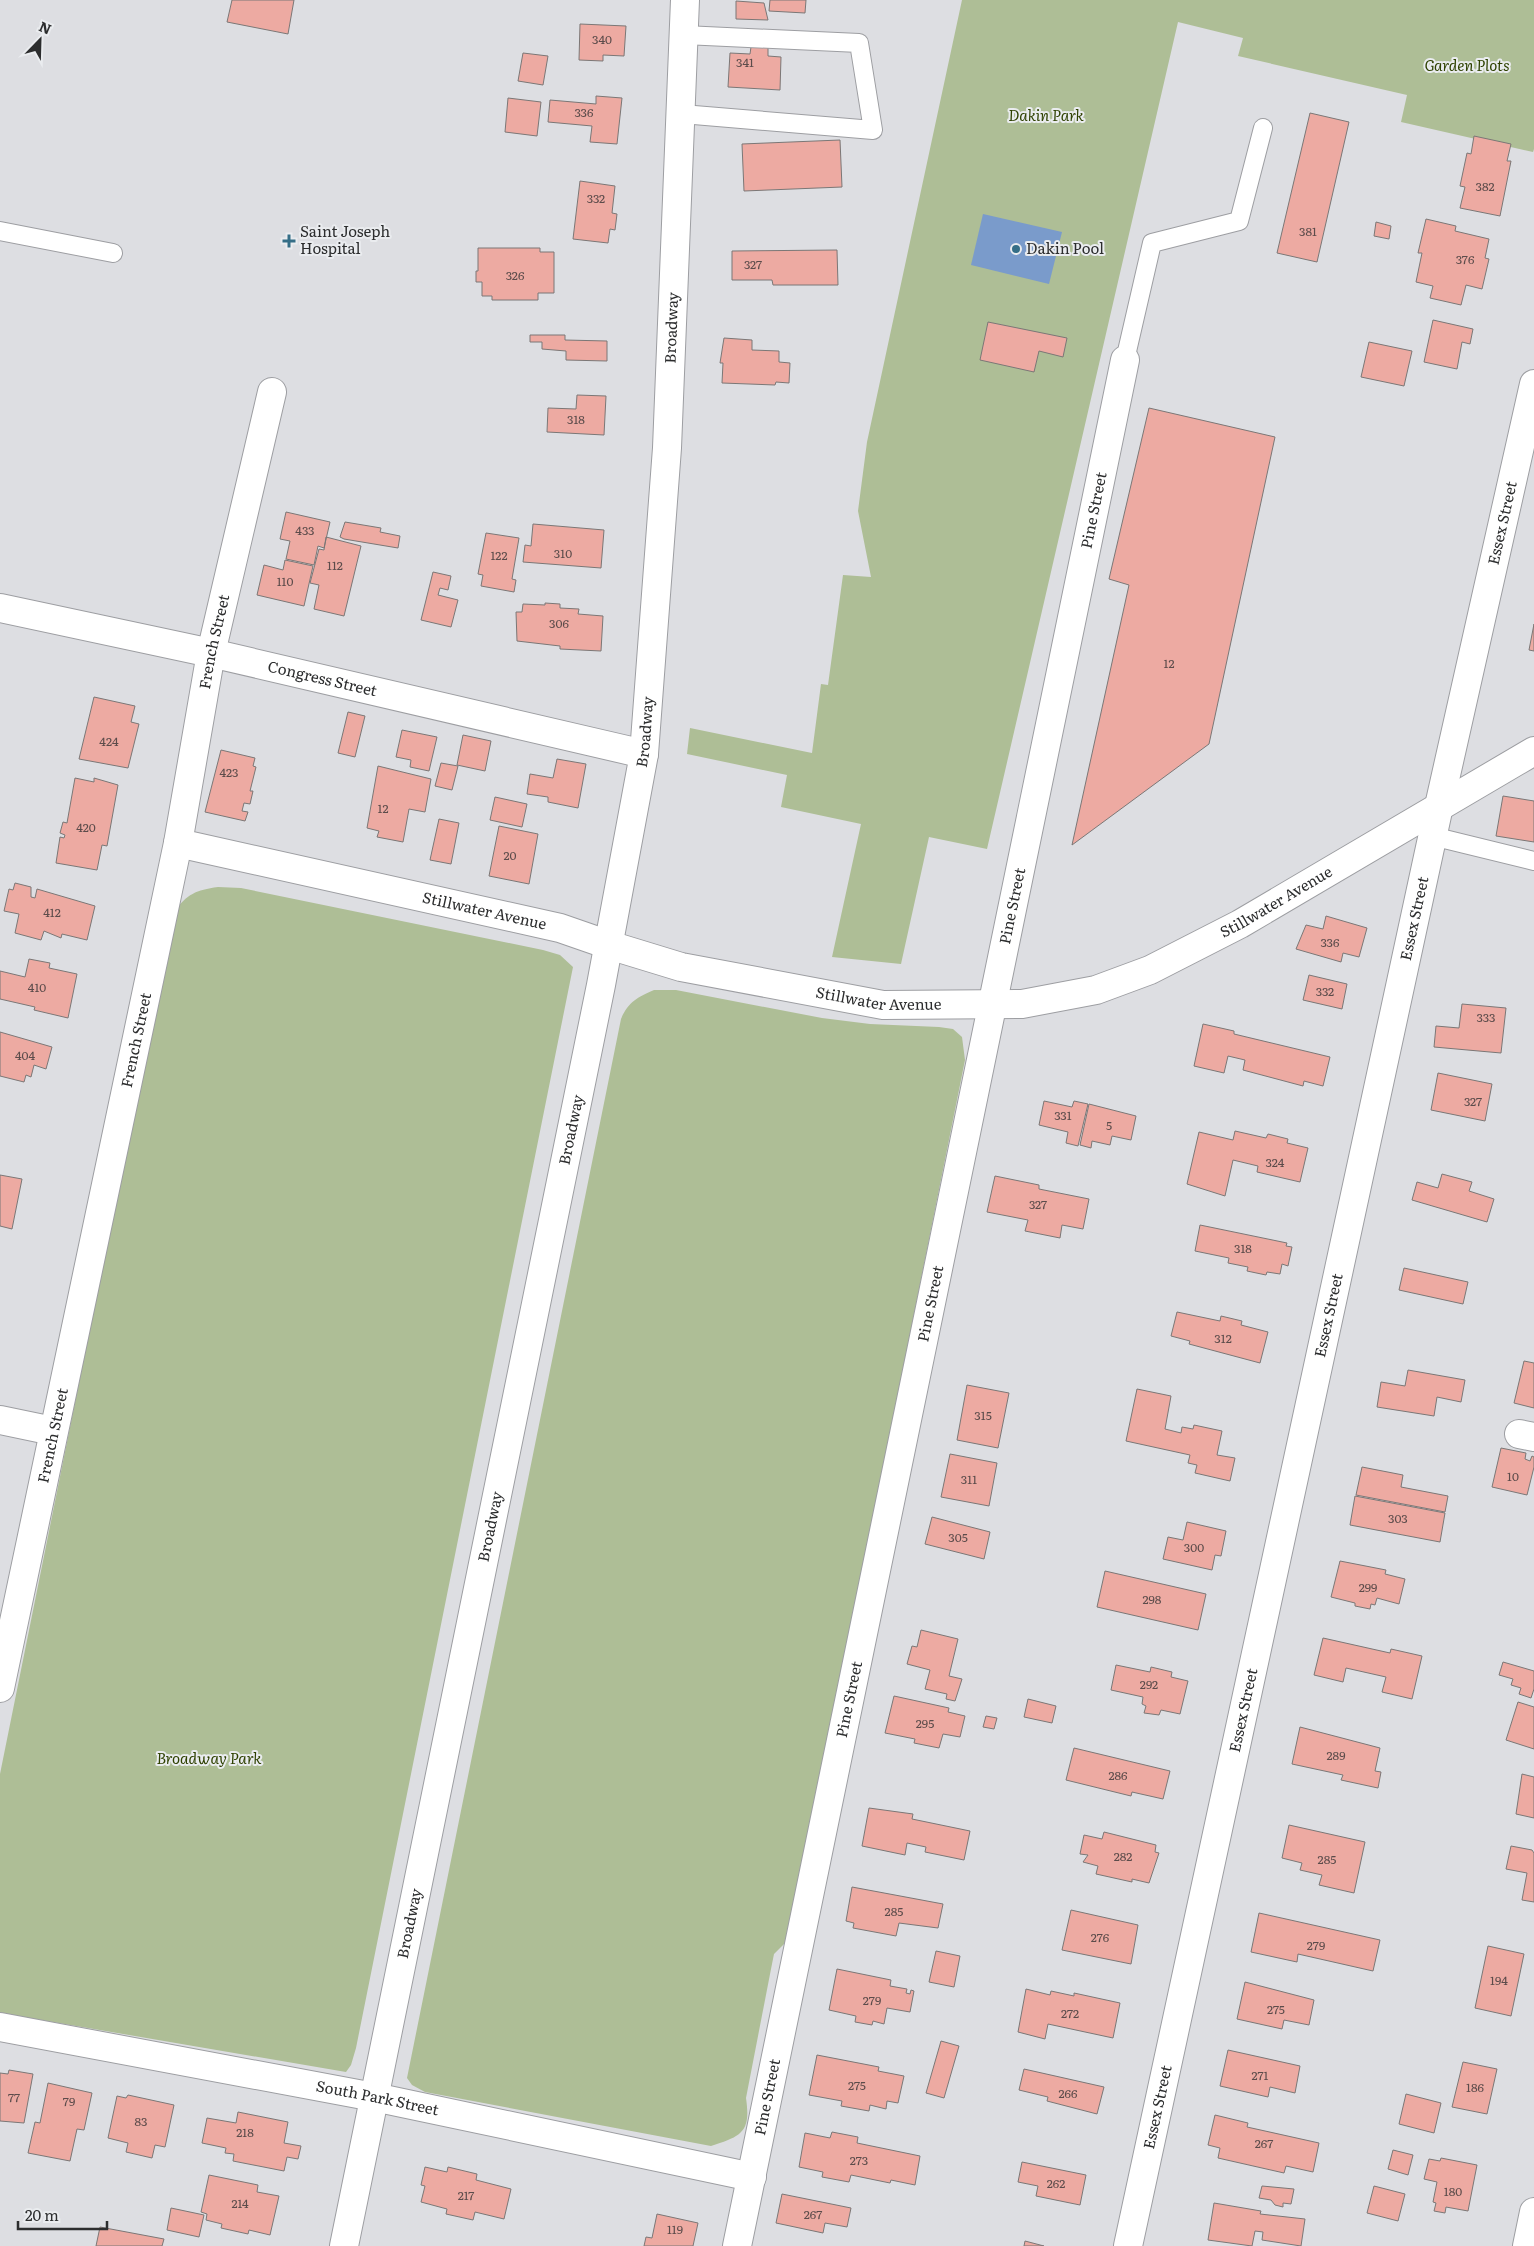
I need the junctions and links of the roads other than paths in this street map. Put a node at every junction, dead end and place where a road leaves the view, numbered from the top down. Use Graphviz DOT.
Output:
graph roads {
  1 [pos="685,0"];
  2 [pos="684,35"];
  3 [pos="682,114"];
  4 [pos="1263,128"];
  5 [pos="0,231"];
  6 [pos="113,253"];
  7 [pos="1125,360"];
  8 [pos="1534,384"];
  9 [pos="272,392"];
  10 [pos="0,608"];
  11 [pos="211,653"];
  12 [pos="1534,752"];
  13 [pos="644,754"];
  14 [pos="1439,806"];
  15 [pos="1432,836"];
  16 [pos="178,843"];
  17 [pos="1534,860"];
  18 [pos="609,945"];
  19 [pos="993,1005"];
  20 [pos="0,1420"];
  21 [pos="53,1430"];
  22 [pos="0,1688"];
  23 [pos="0,2027"];
  24 [pos="374,2097"];
  25 [pos="752,2176"];
  26 [pos="1534,2212"];
  27 [pos="344,2246"];
  28 [pos="737,2246"];
  29 [pos="1128,2246"];
  30 [pos="1527,2246"];
  1 -- 2 [label="street, Broadway"];
  2 -- 3 [label="street, Broadway"];
  2 -- 3 [label="lane"];
  3 -- 13 [label="street, Broadway"];
  4 -- 7 [label="lane"];
  5 -- 6 [label="lane"];
  7 -- 19 [label="street, Pine Street"];
  8 -- 14 [label="street, Essex Street"];
  9 -- 11 [label="street, French Street"];
  10 -- 11 [label="street, Congress Street"];
  11 -- 13 [label="street, Congress Street"];
  11 -- 16 [label="street, French Street"];
  12 -- 14 [label="street, Stillwater Avenue"];
  13 -- 18 [label="street, Broadway"];
  14 -- 15 [label="street, Essex Street"];
  14 -- 19 [label="street, Stillwater Avenue"];
  15 -- 17 [label="lane"];
  15 -- 29 [label="street, Essex Street"];
  16 -- 18 [label="street, Stillwater Avenue"];
  16 -- 21 [label="street, French Street"];
  18 -- 19 [label="street, Stillwater Avenue"];
  18 -- 24 [label="street, Broadway"];
  19 -- 25 [label="street, Pine Street"];
  20 -- 21 [label="street"];
  21 -- 22 [label="street, French Street"];
  23 -- 24 [label="street, South Park Street"];
  24 -- 25 [label="street, South Park Street"];
  24 -- 27 [label="street, Broadway"];
  25 -- 28 [label="street, Pine Street"];
  26 -- 30 [label="street"];
}
